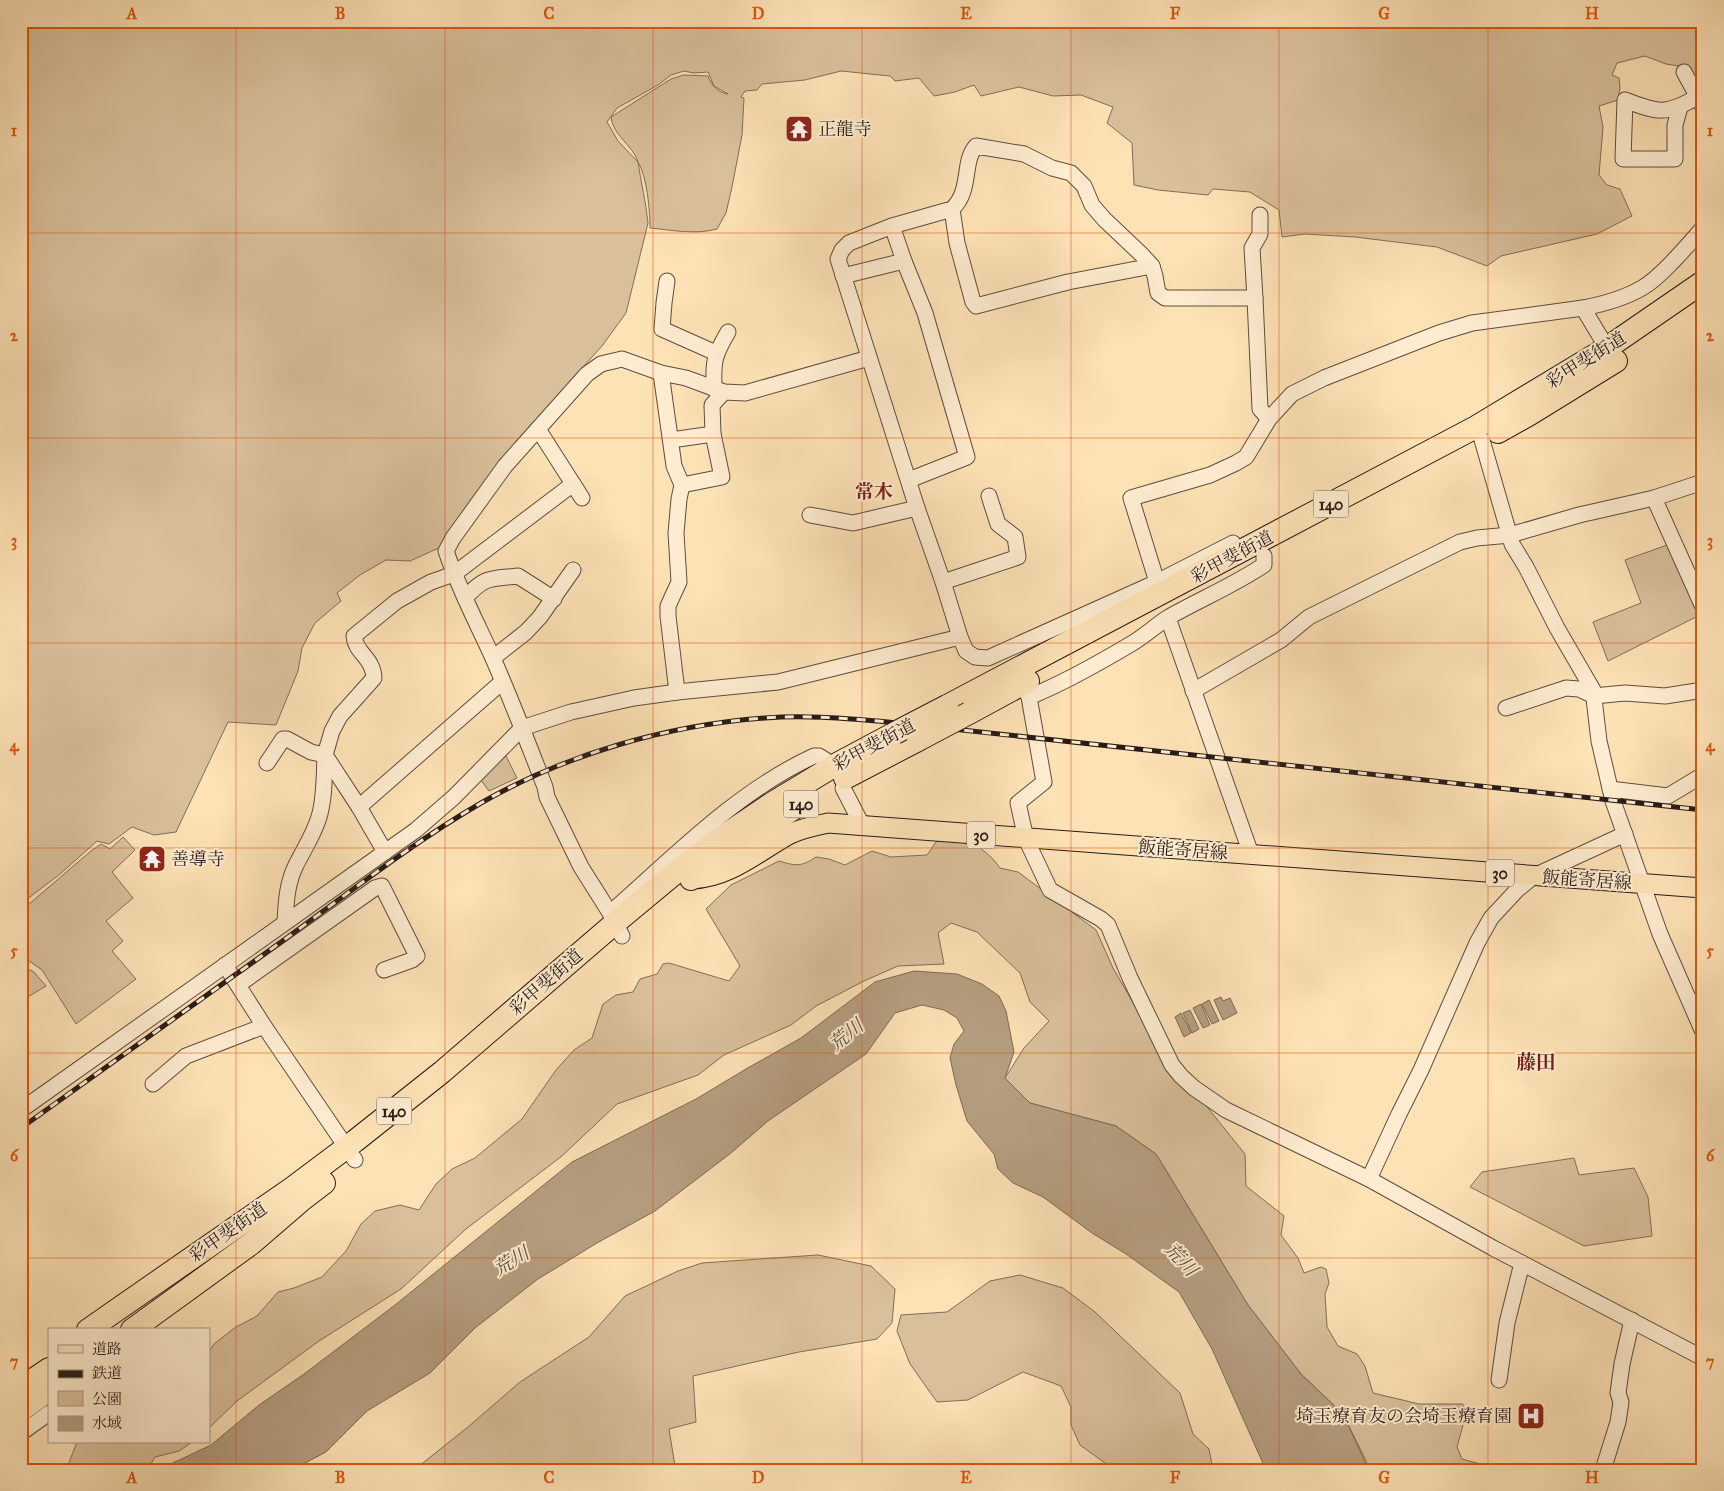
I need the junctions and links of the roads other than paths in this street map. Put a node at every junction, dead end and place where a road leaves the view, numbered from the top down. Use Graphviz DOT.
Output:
graph roads {
  1 [pos="1684,72"];
  2 [pos="1700,102"];
  3 [pos="1680,108"];
  4 [pos="952,208"];
  5 [pos="1260,215"];
  6 [pos="892,226"];
  7 [pos="1703,228"];
  8 [pos="904,261"];
  9 [pos="1152,266"];
  10 [pos="843,276"];
  11 [pos="667,281"];
  12 [pos="1703,282"];
  13 [pos="1255,298"];
  14 [pos="1703,300"];
  15 [pos="1583,308"];
  16 [pos="728,332"];
  17 [pos="1607,348"];
  18 [pos="716,353"];
  19 [pos="869,358"];
  20 [pos="661,373"];
  21 [pos="719,390"];
  22 [pos="1269,419"];
  23 [pos="538,429"];
  24 [pos="713,434"];
  25 [pos="671,440"];
  26 [pos="1482,440"];
  27 [pos="909,480"];
  28 [pos="1703,482"];
  29 [pos="573,484"];
  30 [pos="682,485"];
  31 [pos="989,496"];
  32 [pos="582,498"];
  33 [pos="1654,498"];
  34 [pos="917,508"];
  35 [pos="810,515"];
  36 [pos="1510,534"];
  37 [pos="1262,549"];
  38 [pos="573,570"];
  39 [pos="454,574"];
  40 [pos="943,582"];
  41 [pos="1157,582"];
  42 [pos="465,598"];
  43 [pos="554,600"];
  44 [pos="1703,607"];
  45 [pos="1168,618"];
  46 [pos="960,638"];
  47 [pos="493,658"];
  48 [pos="502,682"];
  49 [pos="1703,690"];
  50 [pos="1193,691"];
  51 [pos="677,692"];
  52 [pos="1594,696"];
  53 [pos="1506,708"];
  54 [pos="522,728"];
  55 [pos="325,756"];
  56 [pos="827,761"];
  57 [pos="267,763"];
  58 [pos="1703,775"];
  59 [pos="843,788"];
  60 [pos="1610,788"];
  61 [pos="359,807"];
  62 [pos="862,824"];
  63 [pos="1625,834"];
  64 [pos="1026,839"];
  65 [pos="385,852"];
  66 [pos="1251,854"];
  67 [pos="686,874"];
  68 [pos="1534,876"];
  69 [pos="1643,884"];
  70 [pos="1703,888"];
  71 [pos="285,922"];
  72 [pos="616,924"];
  73 [pos="226,965"];
  74 [pos="384,970"];
  75 [pos="238,985"];
  76 [pos="264,1026"];
  77 [pos="1703,1032"];
  78 [pos="153,1084"];
  79 [pos="21,1110"];
  80 [pos="351,1154"];
  81 [pos="1369,1179"];
  82 [pos="297,1194"];
  83 [pos="1522,1263"];
  84 [pos="1632,1320"];
  85 [pos="91,1328"];
  86 [pos="110,1328"];
  87 [pos="135,1328"];
  88 [pos="48,1357"];
  89 [pos="1703,1358"];
  90 [pos="48,1370"];
  91 [pos="21,1375"];
  92 [pos="1499,1380"];
  93 [pos="21,1388"];
  94 [pos="48,1391"];
  95 [pos="21,1410"];
  96 [pos="48,1414"];
  97 [pos="21,1433"];
  98 [pos="1603,1470"];
  1 -- 2 [label="street"];
  2 -- 3 [label="street"];
  3 -- 3 [label="street"];
  4 -- 6 [label="street"];
  4 -- 9 [label="street"];
  4 -- 9 [label="street"];
  5 -- 13 [label="street"];
  6 -- 8 [label="street"];
  6 -- 10 [label="street"];
  7 -- 15 [label="street"];
  8 -- 10 [label="street"];
  8 -- 27 [label="street"];
  9 -- 13 [label="street"];
  10 -- 19 [label="street"];
  11 -- 18 [label="street"];
  12 -- 17 [label="highway, 彩甲斐街道 / 140"];
  13 -- 22 [label="street"];
  14 -- 26 [label="highway, 彩甲斐街道 / 140"];
  15 -- 17 [label="street"];
  15 -- 22 [label="street"];
  16 -- 18 [label="street"];
  17 -- 37 [label="highway, 彩甲斐街道 / 140"];
  18 -- 21 [label="street"];
  19 -- 21 [label="street"];
  19 -- 27 [label="street"];
  20 -- 21 [label="street"];
  20 -- 23 [label="street"];
  20 -- 25 [label="street"];
  21 -- 24 [label="street"];
  22 -- 41 [label="street"];
  23 -- 29 [label="street"];
  23 -- 39 [label="street"];
  24 -- 25 [label="street"];
  24 -- 30 [label="street"];
  25 -- 30 [label="street"];
  26 -- 36 [label="street"];
  26 -- 37 [label="highway, 彩甲斐街道 / 140"];
  27 -- 34 [label="street"];
  28 -- 33 [label="street"];
  29 -- 32 [label="street"];
  29 -- 39 [label="street"];
  30 -- 51 [label="street"];
  31 -- 40 [label="street"];
  33 -- 36 [label="street"];
  33 -- 44 [label="street"];
  34 -- 35 [label="street"];
  34 -- 40 [label="street"];
  36 -- 50 [label="street"];
  36 -- 52 [label="street"];
  37 -- 41 [label="street"];
  37 -- 45 [label="street"];
  37 -- 67 [label="highway, 彩甲斐街道 / 140, bridge"];
  37 -- 67 [label="highway, 彩甲斐街道 / 140, bridge"];
  38 -- 43 [label="street"];
  39 -- 42 [label="street"];
  39 -- 55 [label="street"];
  40 -- 46 [label="street"];
  41 -- 46 [label="street"];
  42 -- 43 [label="street"];
  42 -- 47 [label="street"];
  43 -- 47 [label="street"];
  45 -- 50 [label="street"];
  45 -- 64 [label="street"];
  46 -- 51 [label="street"];
  47 -- 48 [label="street"];
  48 -- 54 [label="street"];
  48 -- 61 [label="street"];
  49 -- 52 [label="street"];
  50 -- 66 [label="street"];
  51 -- 54 [label="street"];
  52 -- 53 [label="street"];
  52 -- 60 [label="street"];
  54 -- 65 [label="street"];
  54 -- 72 [label="street"];
  55 -- 57 [label="street"];
  55 -- 61 [label="street"];
  55 -- 71 [label="street"];
  56 -- 72 [label="street"];
  58 -- 60 [label="street"];
  59 -- 62 [label="street"];
  60 -- 63 [label="street"];
  61 -- 65 [label="street"];
  62 -- 64 [label="main road, 飯能寄居線 / 30"];
  62 -- 67 [label="main road, 飯能寄居線 / 30"];
  63 -- 68 [label="street"];
  63 -- 69 [label="street"];
  64 -- 66 [label="main road, 飯能寄居線 / 30"];
  64 -- 81 [label="street"];
  65 -- 71 [label="street"];
  66 -- 68 [label="main road, 飯能寄居線 / 30"];
  67 -- 72 [label="highway, 彩甲斐街道 / 140"];
  68 -- 69 [label="main road, 飯能寄居線 / 30"];
  68 -- 81 [label="street"];
  69 -- 70 [label="main road, 飯能寄居線 / 30"];
  69 -- 77 [label="street"];
  71 -- 73 [label="street"];
  72 -- 80 [label="highway, 彩甲斐街道 / 140"];
  73 -- 75 [label="street"];
  73 -- 79 [label="street"];
  74 -- 75 [label="street"];
  75 -- 76 [label="street"];
  76 -- 78 [label="street"];
  76 -- 80 [label="street"];
  80 -- 82 [label="highway, 彩甲斐街道 / 140"];
  81 -- 83 [label="street"];
  82 -- 85 [label="highway, 彩甲斐街道 / 140"];
  82 -- 86 [label="highway, 140"];
  82 -- 87 [label="highway, 彩甲斐街道 / 140"];
  83 -- 84 [label="street"];
  83 -- 92 [label="street"];
  84 -- 89 [label="street"];
  84 -- 98 [label="street"];
  88 -- 91 [label="highway"];
  90 -- 93 [label="highway"];
  94 -- 95 [label="highway"];
  96 -- 97 [label="street"];
}
